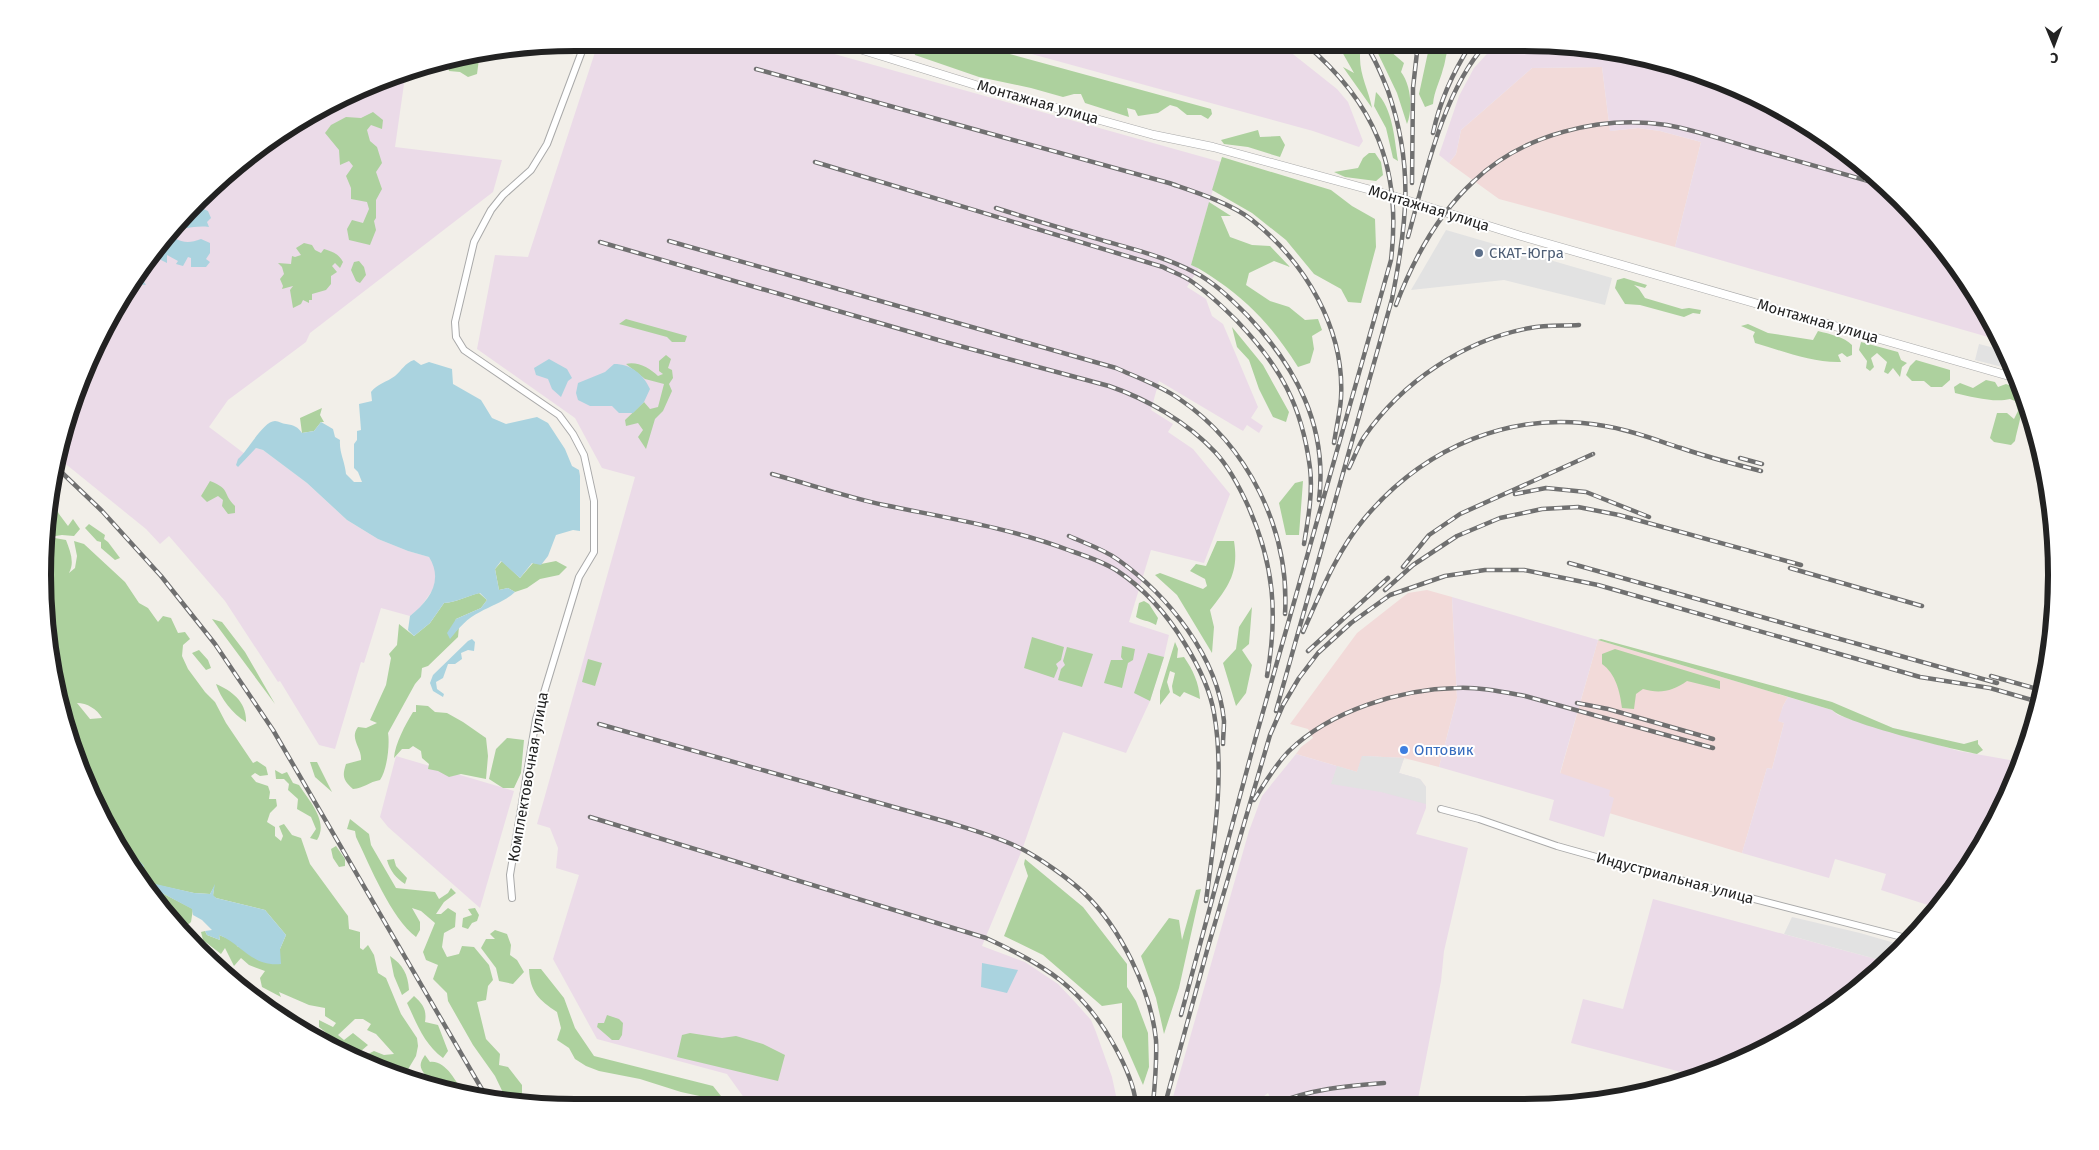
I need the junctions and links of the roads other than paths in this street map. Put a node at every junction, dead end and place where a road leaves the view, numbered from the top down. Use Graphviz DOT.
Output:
graph roads {
  1 [pos="582,51"];
  2 [pos="866,51"];
  3 [pos="2008,376"];
  4 [pos="1441,809"];
  5 [pos="512,898"];
  6 [pos="1902,937"];
  1 -- 5 [label="street, Комплектовочная улица"];
  2 -- 3 [label="street, Монтажная улица"];
  4 -- 6 [label="street, Индустриальная улица"];
}
